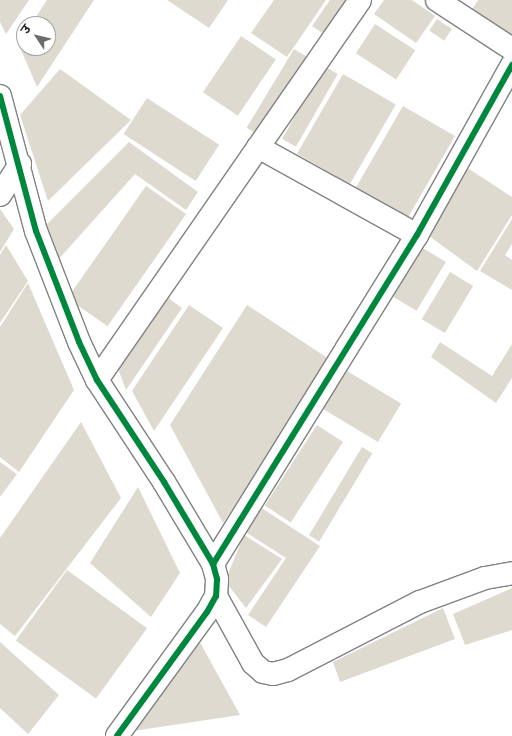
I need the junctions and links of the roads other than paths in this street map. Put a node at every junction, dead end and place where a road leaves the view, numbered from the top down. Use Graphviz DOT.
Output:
graph roads {
  1 [pos="360,0"];
  2 [pos="437,0"];
  3 [pos="512,49"];
  4 [pos="512,65"];
  5 [pos="0,96"];
  6 [pos="258,147"];
  7 [pos="20,164"];
  8 [pos="0,195"];
  9 [pos="417,235"];
  10 [pos="97,380"];
  11 [pos="213,564"];
  12 [pos="512,574"];
  13 [pos="216,596"];
  14 [pos="117,736"];
  1 -- 6 [label="street"];
  2 -- 3 [label="street"];
  4 -- 9 [label="street"];
  5 -- 7 [label="street"];
  6 -- 9 [label="street"];
  6 -- 10 [label="street"];
  7 -- 8 [label="street"];
  7 -- 10 [label="street"];
  9 -- 11 [label="street"];
  10 -- 11 [label="street"];
  11 -- 13 [label="street"];
  12 -- 13 [label="street"];
  13 -- 14 [label="street"];
}
